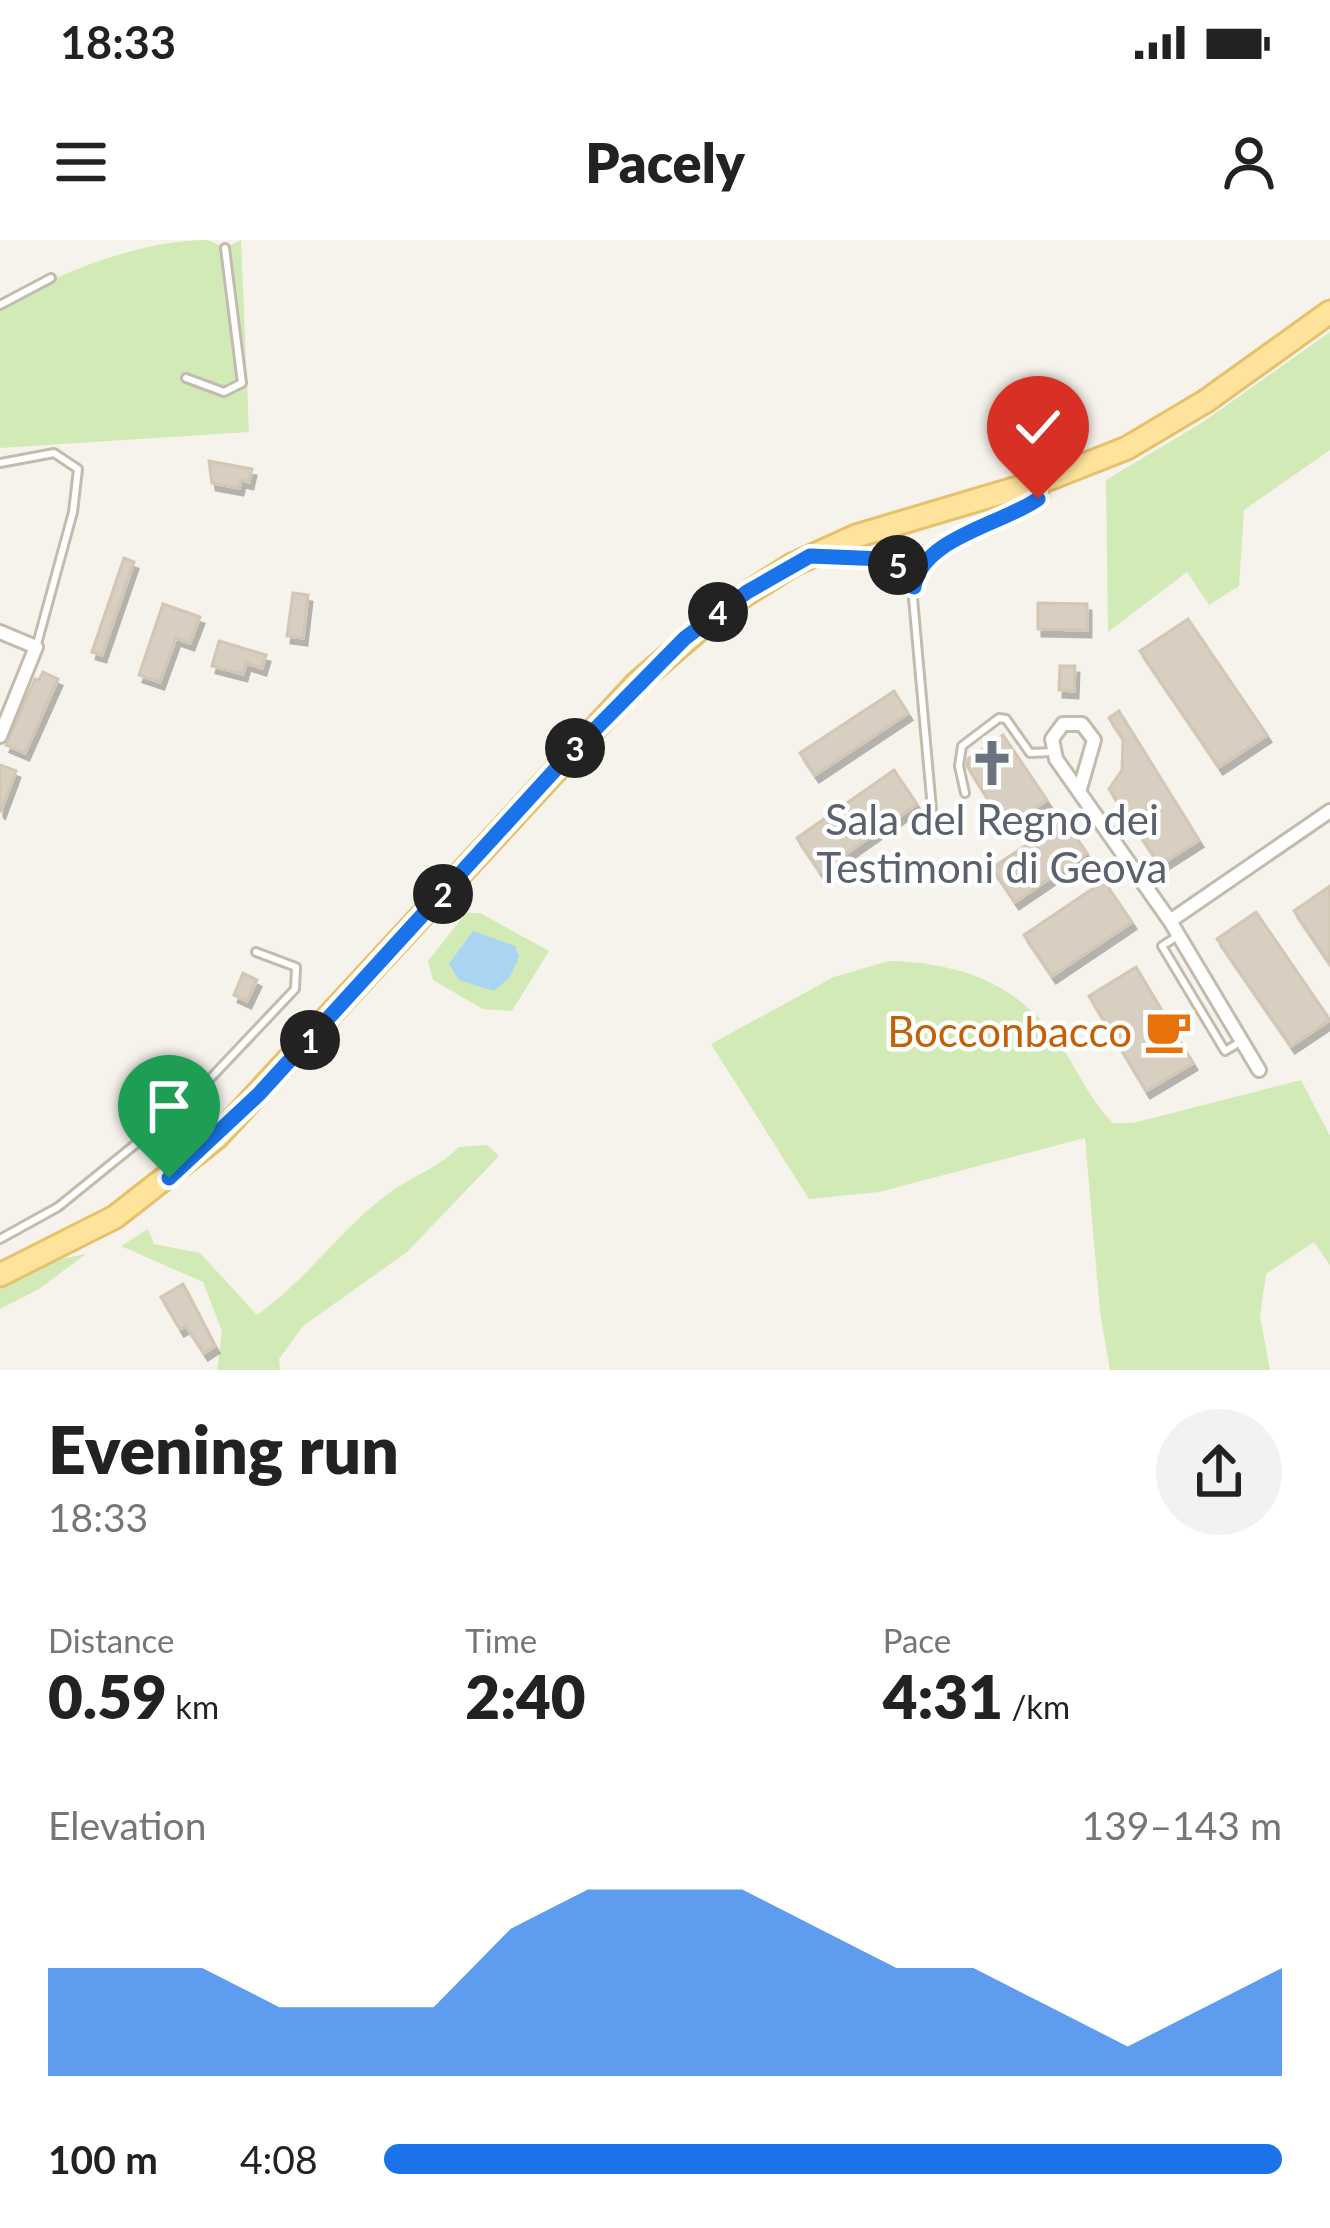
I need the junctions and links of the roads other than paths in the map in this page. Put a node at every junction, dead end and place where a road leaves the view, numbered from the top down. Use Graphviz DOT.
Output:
graph roads {
  1 [pos="225,248"];
  2 [pos="51,278"];
  3 [pos="0,305"];
  4 [pos="1330,312"];
  5 [pos="186,378"];
  6 [pos="0,463"];
  7 [pos="1051,478"];
  8 [pos="810,556"];
  9 [pos="914,587"];
  10 [pos="0,632"];
  11 [pos="36,647"];
  12 [pos="0,736"];
  13 [pos="1052,752"];
  14 [pos="1079,792"];
  15 [pos="965,793"];
  16 [pos="932,809"];
  17 [pos="1330,811"];
  18 [pos="1170,921"];
  19 [pos="256,952"];
  20 [pos="1259,1070"];
  21 [pos="0,1239"];
  22 [pos="0,1275"];
  1 -- 5 [label="lane"];
  2 -- 3 [label="lane"];
  4 -- 7 [label="main road"];
  6 -- 11 [label="lane"];
  7 -- 8 [label="main road"];
  7 -- 9 [label="lane"];
  8 -- 9 [label="lane"];
  8 -- 22 [label="main road"];
  9 -- 16 [label="lane"];
  10 -- 11 [label="street"];
  11 -- 12 [label="street"];
  13 -- 14 [label="street"];
  13 -- 14 [label="street"];
  13 -- 15 [label="lane"];
  14 -- 18 [label="street"];
  17 -- 18 [label="street"];
  18 -- 20 [label="street"];
  19 -- 21 [label="lane"];
}
